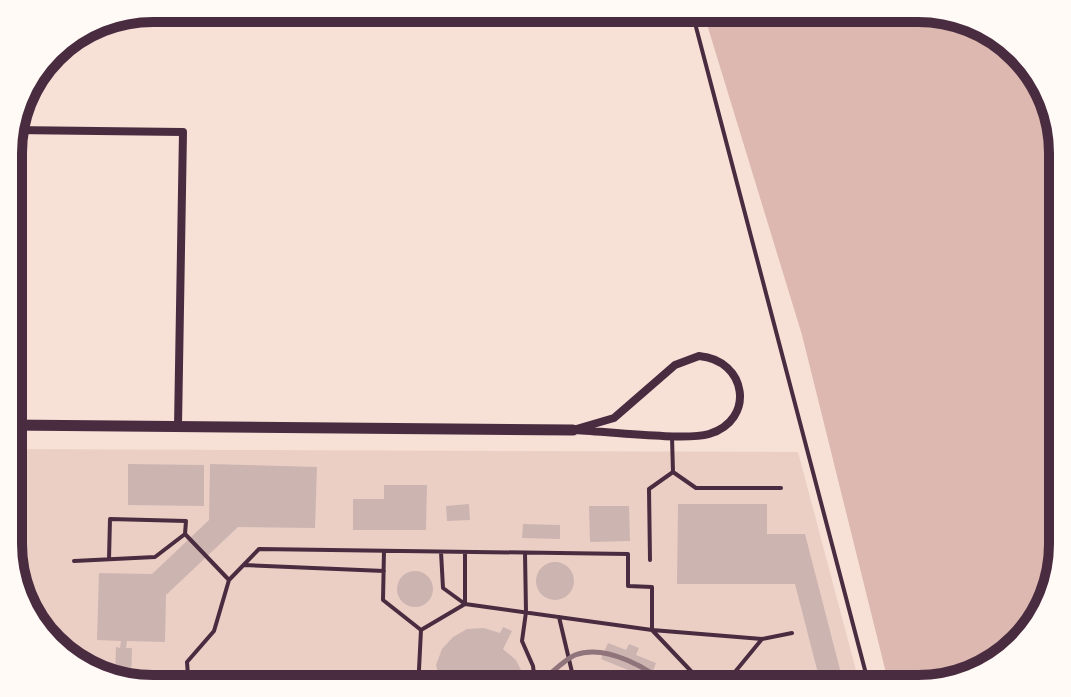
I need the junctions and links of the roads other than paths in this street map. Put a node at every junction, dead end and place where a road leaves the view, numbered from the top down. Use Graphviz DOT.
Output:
graph roads {
  1 [pos="695,22"];
  2 [pos="24,130"];
  3 [pos="22,425"];
  4 [pos="178,426"];
  5 [pos="573,430"];
  6 [pos="672,434"];
  7 [pos="673,472"];
  8 [pos="781,488"];
  9 [pos="185,534"];
  10 [pos="384,551"];
  11 [pos="441,552"];
  12 [pos="465,552"];
  13 [pos="525,553"];
  14 [pos="109,559"];
  15 [pos="650,560"];
  16 [pos="74,561"];
  17 [pos="244,565"];
  18 [pos="384,571"];
  19 [pos="229,580"];
  20 [pos="465,604"];
  21 [pos="526,612"];
  22 [pos="558,617"];
  23 [pos="421,630"];
  24 [pos="652,630"];
  25 [pos="792,633"];
  26 [pos="762,639"];
  27 [pos="188,675"];
  28 [pos="419,675"];
  29 [pos="534,675"];
  30 [pos="572,675"];
  31 [pos="695,675"];
  32 [pos="732,675"];
  33 [pos="866,675"];
  1 -- 33 [label="lane"];
  2 -- 4 [label="street"];
  3 -- 4 [label="street"];
  4 -- 5 [label="street"];
  5 -- 6 [label="street"];
  5 -- 6 [label="street"];
  6 -- 7 [label="lane"];
  7 -- 8 [label="lane"];
  7 -- 15 [label="lane"];
  9 -- 14 [label="lane"];
  9 -- 14 [label="lane"];
  9 -- 19 [label="lane"];
  10 -- 11 [label="lane"];
  10 -- 17 [label="lane"];
  10 -- 18 [label="lane"];
  11 -- 12 [label="lane"];
  11 -- 20 [label="lane"];
  12 -- 13 [label="lane"];
  12 -- 20 [label="lane"];
  13 -- 21 [label="lane"];
  13 -- 24 [label="lane"];
  14 -- 16 [label="lane"];
  17 -- 18 [label="lane"];
  17 -- 19 [label="lane"];
  18 -- 23 [label="lane"];
  19 -- 27 [label="lane"];
  20 -- 21 [label="lane"];
  20 -- 23 [label="lane"];
  21 -- 22 [label="lane"];
  21 -- 29 [label="lane"];
  22 -- 24 [label="lane"];
  22 -- 30 [label="lane"];
  23 -- 28 [label="lane"];
  24 -- 26 [label="lane"];
  24 -- 31 [label="lane"];
  25 -- 26 [label="lane"];
  26 -- 32 [label="lane"];
}
